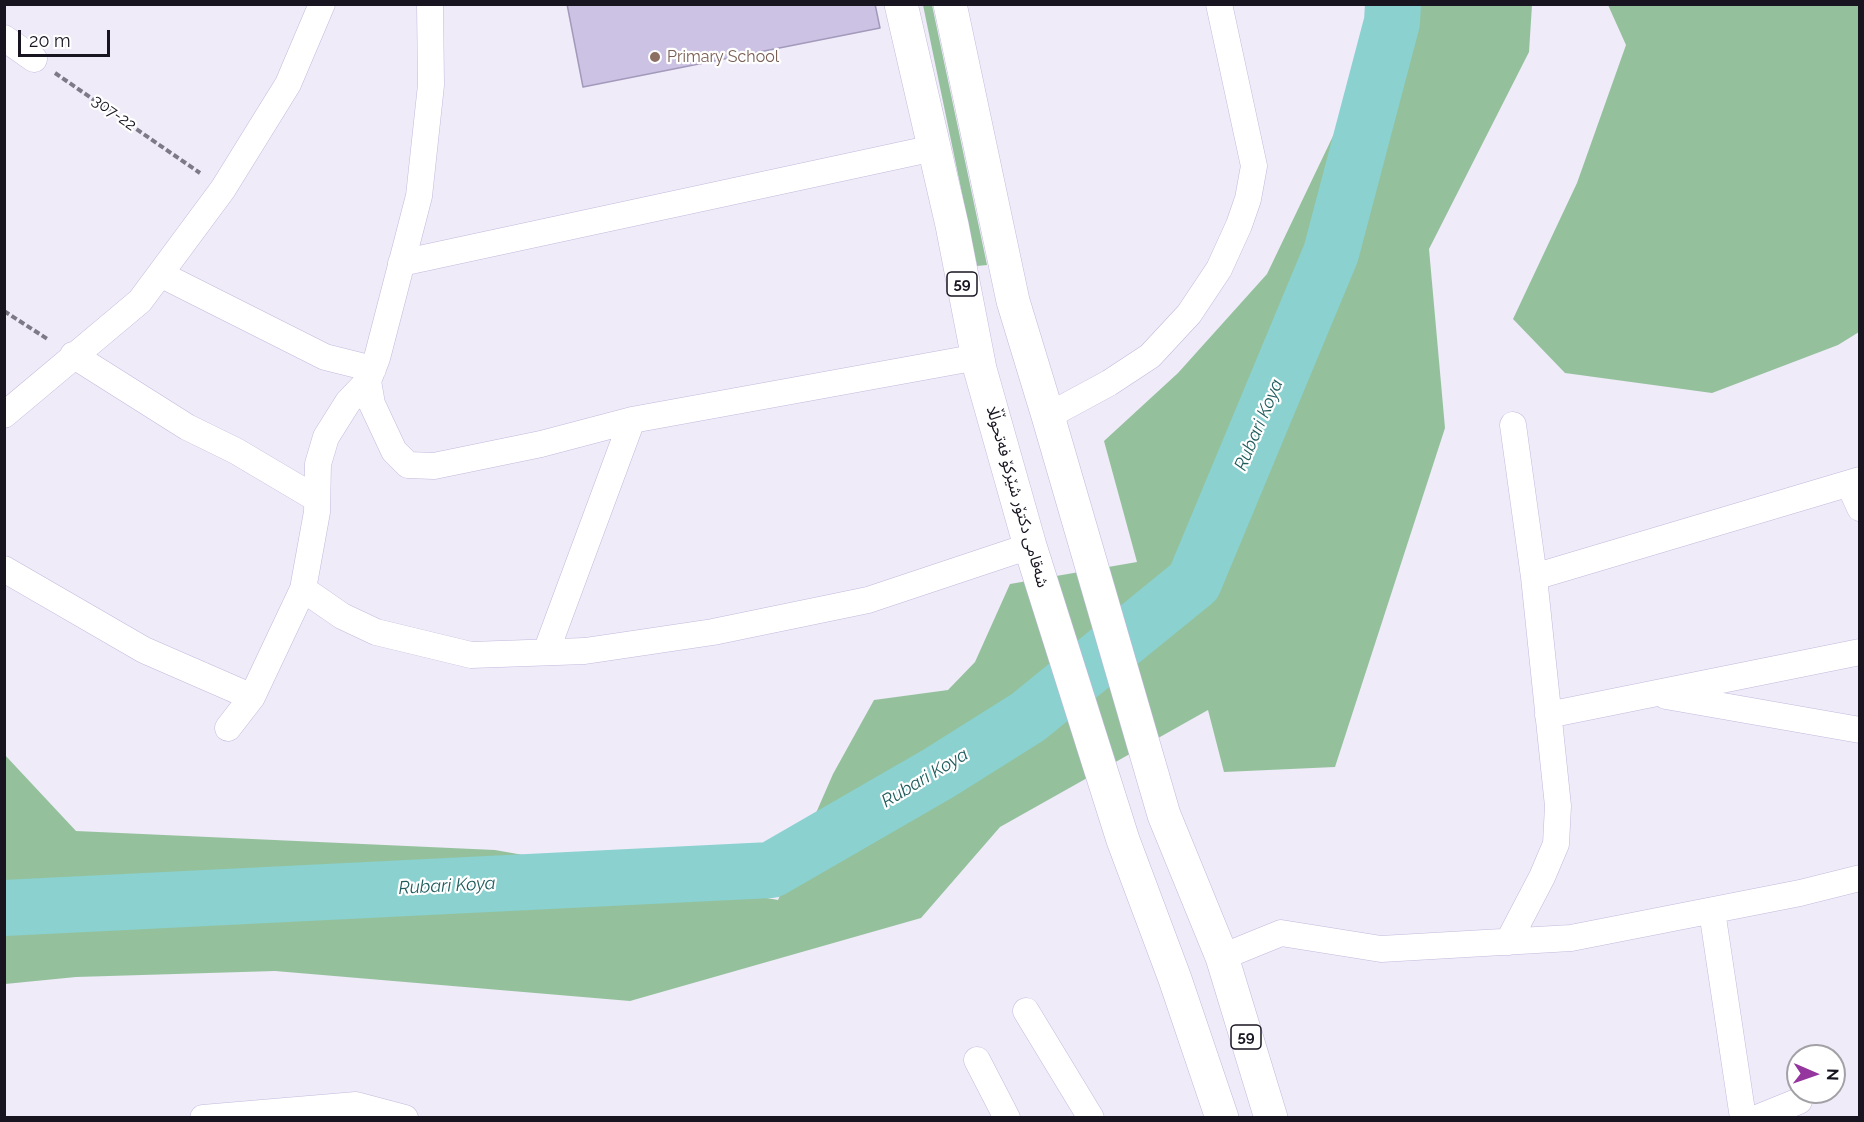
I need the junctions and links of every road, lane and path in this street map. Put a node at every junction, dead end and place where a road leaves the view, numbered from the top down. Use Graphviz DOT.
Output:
graph roads {
  1 [pos="322,4"];
  2 [pos="430,4"];
  3 [pos="901,4"];
  4 [pos="950,4"];
  5 [pos="1219,4"];
  6 [pos="4,38"];
  7 [pos="34,59"];
  8 [pos="934,148"];
  9 [pos="223,189"];
  10 [pos="402,263"];
  11 [pos="160,274"];
  12 [pos="1013,301"];
  13 [pos="967,310"];
  14 [pos="4,311"];
  15 [pos="74,355"];
  16 [pos="978,357"];
  17 [pos="371,375"];
  18 [pos="4,415"];
  19 [pos="1048,416"];
  20 [pos="632,420"];
  21 [pos="1513,425"];
  22 [pos="1854,482"];
  23 [pos="317,499"];
  24 [pos="1860,508"];
  25 [pos="1032,554"];
  26 [pos="4,569"];
  27 [pos="1534,577"];
  28 [pos="303,589"];
  29 [pos="546,652"];
  30 [pos="1860,652"];
  31 [pos="1651,694"];
  32 [pos="252,697"];
  33 [pos="1548,715"];
  34 [pos="228,728"];
  35 [pos="1860,730"];
  36 [pos="1860,878"];
  37 [pos="1712,911"];
  38 [pos="1508,942"];
  39 [pos="1222,957"];
  40 [pos="1026,1011"];
  41 [pos="977,1060"];
  42 [pos="1792,1104"];
  43 [pos="357,1111"];
  44 [pos="203,1118"];
  45 [pos="405,1118"];
  46 [pos="1008,1118"];
  47 [pos="1090,1118"];
  48 [pos="1222,1118"];
  49 [pos="1270,1118"];
  50 [pos="1743,1118"];
  51 [pos="1757,1118"];
  1 -- 9 [label="street"];
  2 -- 10 [label="street"];
  3 -- 8 [label="main road, شەقامی دکتۆر شێرکۆ فەتحوڵڵا / 59"];
  4 -- 12 [label="main road, 59"];
  5 -- 19 [label="street"];
  6 -- 7 [label="street"];
  7 -- 9 [label="path, 307-22"];
  8 -- 10 [label="street"];
  8 -- 13 [label="main road, شەقامی دکتۆر شێرکۆ فەتحوڵڵا / 59"];
  9 -- 11 [label="street"];
  10 -- 17 [label="street"];
  11 -- 15 [label="street"];
  11 -- 17 [label="street"];
  12 -- 13 [label="main road"];
  12 -- 19 [label="main road, 59"];
  13 -- 16 [label="main road, شەقامی دکتۆر شێرکۆ فەتحوڵڵا / 59"];
  14 -- 15 [label="path"];
  15 -- 18 [label="street"];
  15 -- 23 [label="street"];
  16 -- 20 [label="street"];
  16 -- 25 [label="main road, شەقامی دکتۆر شێرکۆ فەتحوڵڵا / 59"];
  17 -- 20 [label="street"];
  17 -- 23 [label="street"];
  19 -- 39 [label="main road, 59"];
  20 -- 29 [label="street"];
  21 -- 27 [label="street"];
  22 -- 24 [label="street"];
  22 -- 27 [label="street"];
  23 -- 28 [label="street"];
  25 -- 29 [label="street"];
  25 -- 48 [label="main road, شەقامی دکتۆر شێرکۆ فەتحوڵڵا / 59"];
  26 -- 32 [label="street"];
  27 -- 33 [label="street"];
  28 -- 29 [label="street"];
  28 -- 32 [label="street"];
  30 -- 31 [label="street"];
  31 -- 33 [label="street"];
  31 -- 35 [label="street"];
  32 -- 34 [label="street"];
  33 -- 38 [label="street"];
  36 -- 37 [label="street"];
  37 -- 38 [label="street"];
  37 -- 50 [label="street"];
  38 -- 39 [label="street"];
  39 -- 49 [label="main road, 59"];
  40 -- 47 [label="street"];
  41 -- 46 [label="street"];
  42 -- 51 [label="street"];
  43 -- 44 [label="street"];
  43 -- 45 [label="street"];
}
